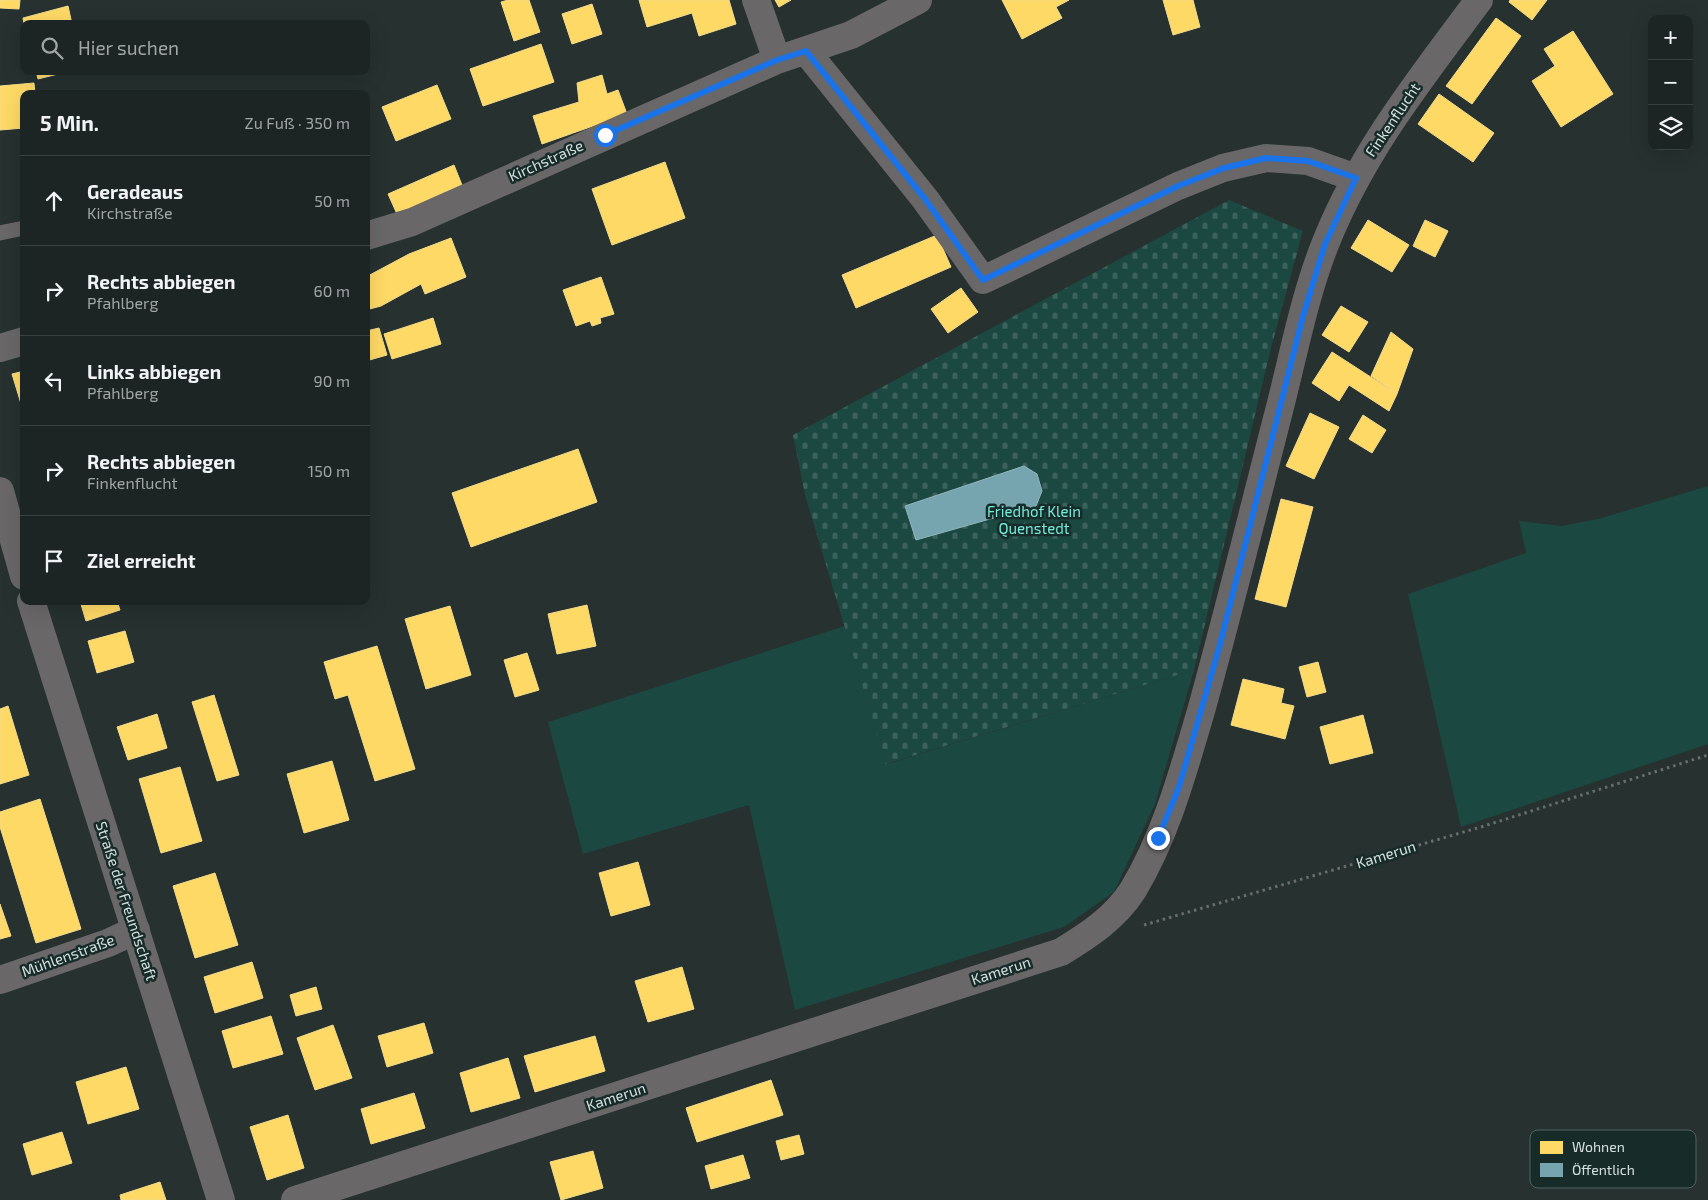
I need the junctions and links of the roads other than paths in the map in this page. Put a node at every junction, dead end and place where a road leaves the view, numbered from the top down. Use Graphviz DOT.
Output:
graph roads {
  1 [pos="756,0"];
  2 [pos="918,0"];
  3 [pos="1479,0"];
  4 [pos="806,51"];
  5 [pos="777,60"];
  6 [pos="1356,178"];
  7 [pos="20,229"];
  8 [pos="0,233"];
  9 [pos="370,235"];
  10 [pos="20,342"];
  11 [pos="0,348"];
  12 [pos="0,491"];
  13 [pos="20,562"];
  14 [pos="33,605"];
  15 [pos="1101,928"];
  16 [pos="136,930"];
  17 [pos="0,980"];
  18 [pos="221,1200"];
  19 [pos="295,1200"];
  1 -- 5 [label="street"];
  2 -- 4 [label="street, Kirchstraße"];
  3 -- 6 [label="street, Finkenflucht"];
  4 -- 5 [label="street, Kirchstraße"];
  4 -- 6 [label="street"];
  5 -- 9 [label="street, Kirchstraße"];
  6 -- 15 [label="street, Finkenflucht"];
  7 -- 8 [label="lane"];
  10 -- 11 [label="street"];
  12 -- 13 [label="street"];
  14 -- 16 [label="street, Straße der Freundschaft"];
  15 -- 19 [label="street, Kamerun"];
  16 -- 17 [label="street, Mühlenstraße"];
  16 -- 18 [label="street, Straße der Freundschaft"];
}
